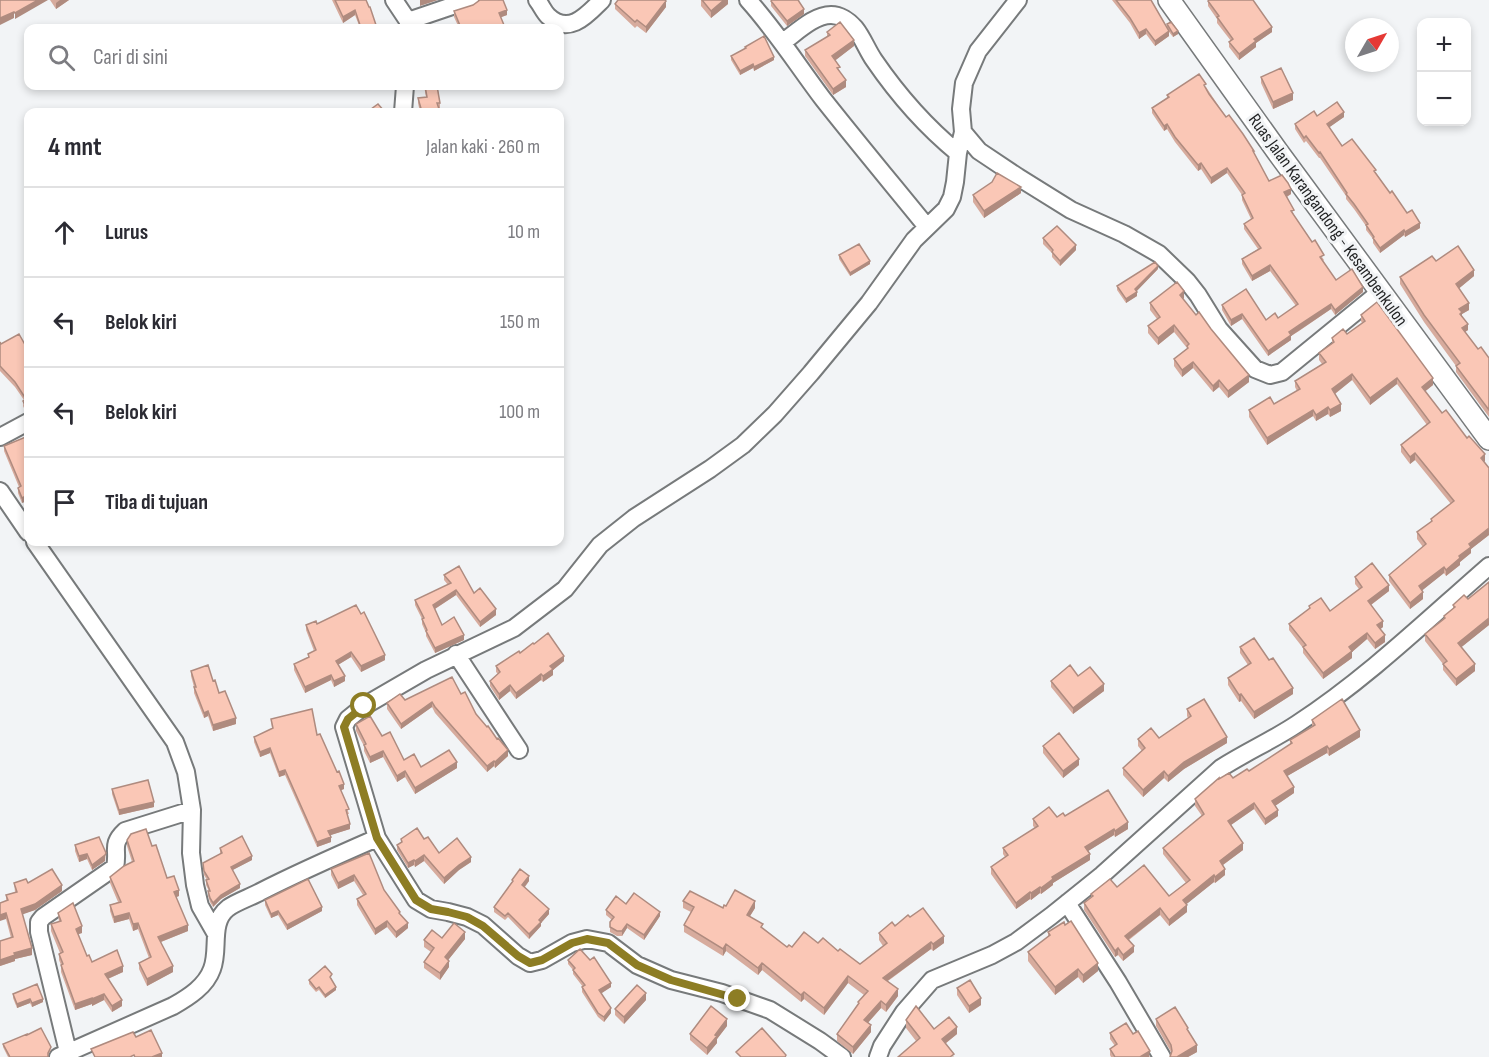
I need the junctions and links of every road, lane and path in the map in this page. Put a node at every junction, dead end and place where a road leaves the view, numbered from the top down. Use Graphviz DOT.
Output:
graph roads {
  1 [pos="394,0"];
  2 [pos="470,0"];
  3 [pos="537,0"];
  4 [pos="602,0"];
  5 [pos="748,0"];
  6 [pos="1018,0"];
  7 [pos="1169,0"];
  8 [pos="407,24"];
  9 [pos="410,24"];
  10 [pos="783,42"];
  11 [pos="405,90"];
  12 [pos="403,108"];
  13 [pos="963,132"];
  14 [pos="958,153"];
  15 [pos="927,227"];
  16 [pos="1380,292"];
  17 [pos="24,424"];
  18 [pos="0,437"];
  19 [pos="1489,439"];
  20 [pos="0,491"];
  21 [pos="24,526"];
  22 [pos="38,546"];
  23 [pos="1489,566"];
  24 [pos="456,654"];
  25 [pos="519,750"];
  26 [pos="192,810"];
  27 [pos="377,838"];
  28 [pos="1067,903"];
  29 [pos="216,934"];
  30 [pos="63,1055"];
  31 [pos="842,1057"];
  32 [pos="878,1057"];
  33 [pos="1162,1057"];
  1 -- 8 [label="street"];
  2 -- 9 [label="street"];
  3 -- 4 [label="street"];
  5 -- 10 [label="street"];
  6 -- 13 [label="street"];
  7 -- 16 [label="main road, Ruas Jalan Karangandong - Kesambenkulon"];
  10 -- 14 [label="street"];
  10 -- 15 [label="street"];
  11 -- 12 [label="street"];
  13 -- 14 [label="street"];
  13 -- 16 [label="street"];
  14 -- 15 [label="street"];
  15 -- 24 [label="street"];
  16 -- 19 [label="main road, Ruas Jalan Karangandong - Kesambenkulon"];
  17 -- 18 [label="street"];
  20 -- 21 [label="street"];
  22 -- 26 [label="street"];
  23 -- 28 [label="street"];
  24 -- 25 [label="street"];
  24 -- 27 [label="street"];
  26 -- 29 [label="street"];
  26 -- 30 [label="street"];
  27 -- 29 [label="street"];
  27 -- 31 [label="street"];
  28 -- 32 [label="street"];
  28 -- 33 [label="street"];
  29 -- 30 [label="street"];
}
